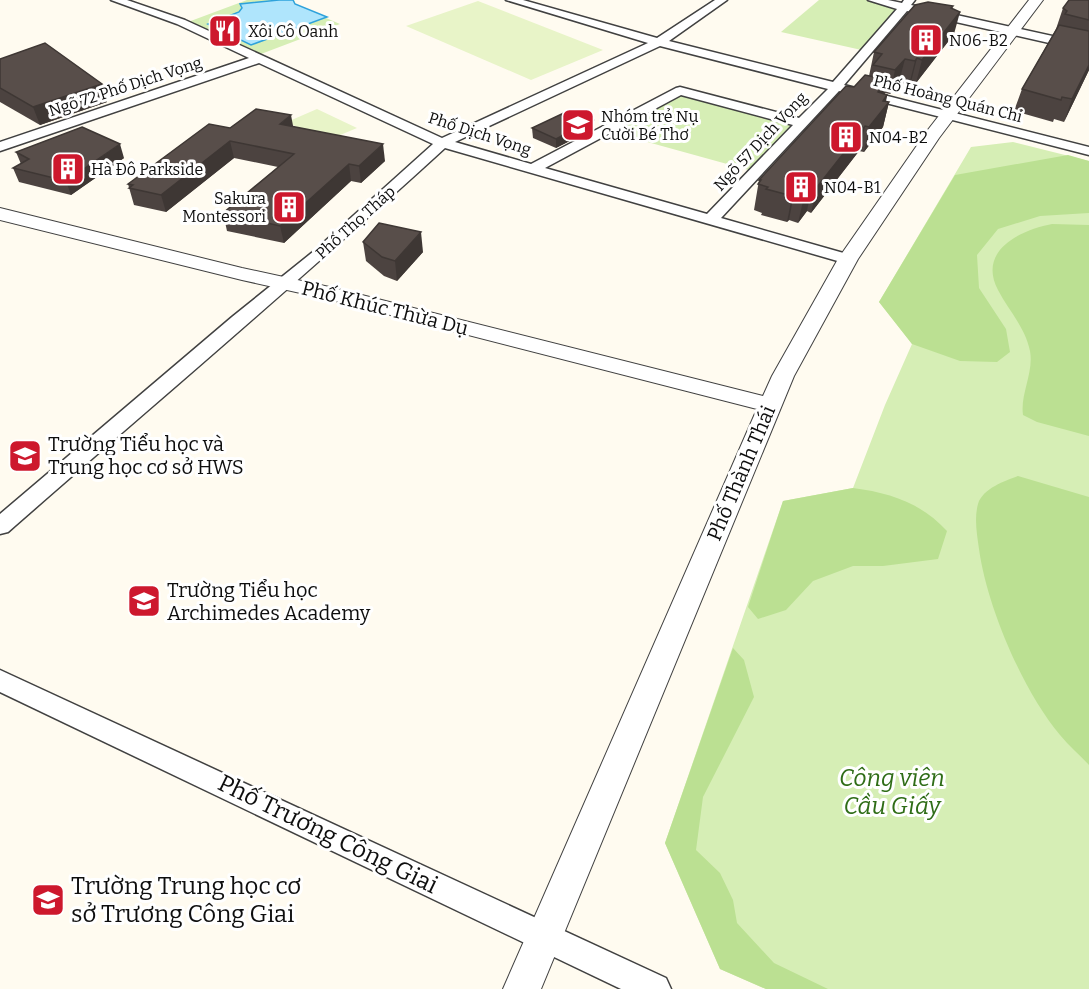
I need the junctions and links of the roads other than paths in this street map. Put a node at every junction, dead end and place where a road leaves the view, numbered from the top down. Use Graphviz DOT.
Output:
graph roads {
  1 [pos="116,0"];
  2 [pos="722,0"];
  3 [pos="873,0"];
  4 [pos="1036,0"];
  5 [pos="522,1"];
  6 [pos="907,4"];
  7 [pos="1013,32"];
  8 [pos="658,42"];
  9 [pos="1089,48"];
  10 [pos="261,58"];
  11 [pos="836,87"];
  12 [pos="950,116"];
  13 [pos="801,123"];
  14 [pos="442,143"];
  15 [pos="0,147"];
  16 [pos="1089,151"];
  17 [pos="532,169"];
  18 [pos="0,214"];
  19 [pos="711,219"];
  20 [pos="848,259"];
  21 [pos="284,283"];
  22 [pos="770,405"];
  23 [pos="0,526"];
  24 [pos="0,680"];
  25 [pos="544,936"];
  26 [pos="522,989"];
  27 [pos="655,989"];
  1 -- 10 [label="street, Phố Dịch Vọng"];
  2 -- 8 [label="street, Phố Thọ Tháp"];
  3 -- 6 [label="street"];
  4 -- 7 [label="street, Phố Thành Thái"];
  5 -- 8 [label="street, Phố Hoàng Quán Chi"];
  6 -- 7 [label="street"];
  6 -- 11 [label="street, Ngõ 57 Dịch Vọng"];
  7 -- 9 [label="street"];
  7 -- 12 [label="street, Phố Thành Thái"];
  8 -- 11 [label="street, Phố Hoàng Quán Chi"];
  8 -- 14 [label="street, Phố Thọ Tháp"];
  10 -- 14 [label="street, Phố Dịch Vọng"];
  10 -- 15 [label="street, Ngõ 72 Phố Dịch Vọng"];
  11 -- 12 [label="street, Phố Hoàng Quán Chi"];
  11 -- 13 [label="street, Ngõ 57 Dịch Vọng"];
  12 -- 16 [label="street, Phố Hoàng Quán Chi"];
  12 -- 20 [label="street, Phố Thành Thái"];
  13 -- 17 [label="street"];
  13 -- 19 [label="street, Ngõ 57 Dịch Vọng"];
  14 -- 17 [label="street, Phố Dịch Vọng"];
  14 -- 21 [label="street, Phố Thọ Tháp"];
  17 -- 19 [label="street, Phố Dịch Vọng"];
  18 -- 21 [label="street, Phố Khúc Thừa Dụ"];
  19 -- 20 [label="street, Phố Dịch Vọng"];
  20 -- 22 [label="street, Phố Thành Thái"];
  21 -- 22 [label="street, Phố Khúc Thừa Dụ"];
  21 -- 23 [label="street, Phố Thọ Tháp"];
  22 -- 25 [label="street, Phố Thành Thái"];
  24 -- 25 [label="street, Phố Trương Công Giai"];
  25 -- 26 [label="street, Phố Thành Thái"];
  25 -- 27 [label="street, Phố Trương Công Giai"];
}
